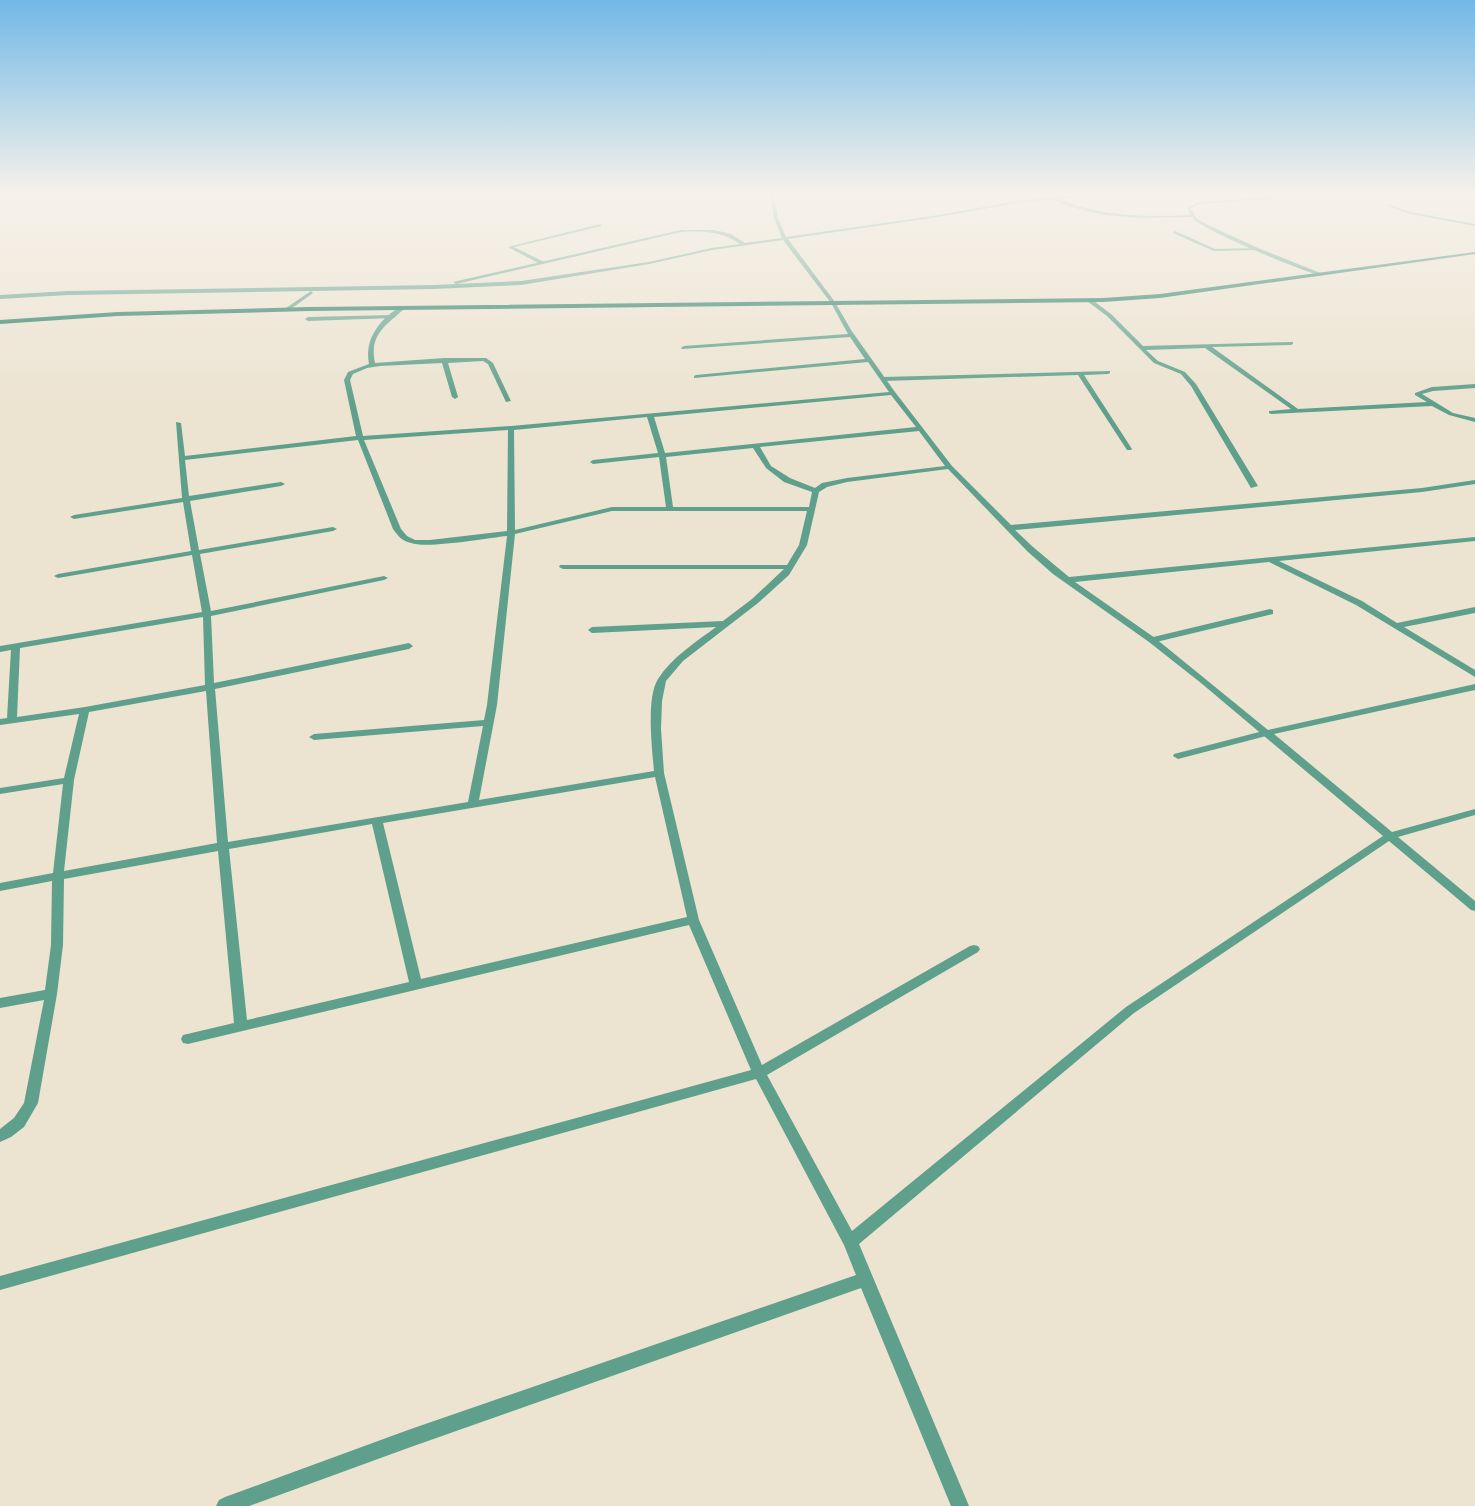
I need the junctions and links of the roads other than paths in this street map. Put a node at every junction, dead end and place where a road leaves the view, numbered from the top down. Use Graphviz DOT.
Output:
graph roads {
  1 [pos="541,263"];
  2 [pos="647,263"];
  3 [pos="804,263"];
  4 [pos="1291,263"];
  5 [pos="1403,263"];
  6 [pos="1320,275"];
  7 [pos="434,288"];
  8 [pos="311,292"];
  9 [pos="0,297"];
  10 [pos="1090,300"];
  11 [pos="833,303"];
  12 [pos="402,308"];
  13 [pos="288,309"];
  14 [pos="392,317"];
  15 [pos="308,319"];
  16 [pos="0,322"];
  17 [pos="852,335"];
  18 [pos="1291,343"];
  19 [pos="1205,345"];
  20 [pos="684,348"];
  21 [pos="1141,348"];
  22 [pos="444,360"];
  23 [pos="869,360"];
  24 [pos="372,365"];
  25 [pos="1108,372"];
  26 [pos="1080,373"];
  27 [pos="696,377"];
  28 [pos="883,379"];
  29 [pos="1475,386"];
  30 [pos="893,393"];
  31 [pos="455,397"];
  32 [pos="508,401"];
  33 [pos="1431,404"];
  34 [pos="1296,410"];
  35 [pos="1270,412"];
  36 [pos="650,415"];
  37 [pos="1475,420"];
  38 [pos="178,423"];
  39 [pos="511,428"];
  40 [pos="919,429"];
  41 [pos="360,438"];
  42 [pos="755,445"];
  43 [pos="1130,449"];
  44 [pos="662,455"];
  45 [pos="181,458"];
  46 [pos="593,462"];
  47 [pos="950,467"];
  48 [pos="1475,482"];
  49 [pos="281,484"];
  50 [pos="1254,486"];
  51 [pos="816,491"];
  52 [pos="186,500"];
  53 [pos="670,509"];
  54 [pos="810,509"];
  55 [pos="74,517"];
  56 [pos="1009,528"];
  57 [pos="333,529"];
  58 [pos="511,533"];
  59 [pos="1475,539"];
  60 [pos="195,552"];
  61 [pos="1269,560"];
  62 [pos="563,567"];
  63 [pos="789,567"];
  64 [pos="58,576"];
  65 [pos="384,578"];
  66 [pos="1067,580"];
  67 [pos="1475,610"];
  68 [pos="1270,612"];
  69 [pos="207,614"];
  70 [pos="723,624"];
  71 [pos="1398,625"];
  72 [pos="592,630"];
  73 [pos="1152,640"];
  74 [pos="16,646"];
  75 [pos="409,646"];
  76 [pos="0,649"];
  77 [pos="1475,674"];
  78 [pos="1475,686"];
  79 [pos="210,687"];
  80 [pos="86,710"];
  81 [pos="12,721"];
  82 [pos="0,722"];
  83 [pos="488,723"];
  84 [pos="1267,733"];
  85 [pos="314,737"];
  86 [pos="1178,756"];
  87 [pos="659,773"];
  88 [pos="69,780"];
  89 [pos="0,791"];
  90 [pos="473,804"];
  91 [pos="1475,812"];
  92 [pos="377,820"];
  93 [pos="1390,836"];
  94 [pos="223,846"];
  95 [pos="58,877"];
  96 [pos="0,888"];
  97 [pos="1475,907"];
  98 [pos="693,920"];
  99 [pos="974,949"];
  100 [pos="416,985"];
  101 [pos="51,994"];
  102 [pos="0,1003"];
  103 [pos="241,1026"];
  104 [pos="188,1039"];
  105 [pos="759,1073"];
  106 [pos="0,1136"];
  107 [pos="850,1242"];
  108 [pos="865,1278"];
  109 [pos="0,1283"];
  110 [pos="225,1506"];
  111 [pos="960,1506"];
  1 -- 7 [label="street"];
  2 -- 7 [label="street"];
  3 -- 11 [label="street"];
  4 -- 6 [label="street"];
  5 -- 6 [label="main road"];
  6 -- 10 [label="main road"];
  7 -- 9 [label="street"];
  8 -- 13 [label="street"];
  10 -- 11 [label="main road"];
  10 -- 21 [label="street"];
  11 -- 12 [label="main road"];
  11 -- 17 [label="street"];
  12 -- 13 [label="main road"];
  12 -- 14 [label="street"];
  13 -- 16 [label="main road"];
  14 -- 15 [label="street"];
  14 -- 24 [label="street"];
  17 -- 20 [label="street"];
  17 -- 23 [label="street"];
  18 -- 19 [label="street"];
  19 -- 21 [label="street"];
  19 -- 34 [label="street"];
  21 -- 50 [label="street"];
  22 -- 24 [label="street"];
  22 -- 31 [label="street"];
  22 -- 32 [label="street"];
  23 -- 27 [label="street"];
  23 -- 28 [label="street"];
  24 -- 41 [label="street"];
  25 -- 26 [label="street"];
  26 -- 28 [label="street"];
  26 -- 43 [label="street"];
  28 -- 30 [label="street"];
  29 -- 33 [label="street"];
  30 -- 36 [label="street"];
  30 -- 40 [label="street"];
  33 -- 34 [label="street"];
  33 -- 37 [label="street"];
  34 -- 35 [label="street"];
  36 -- 39 [label="street"];
  36 -- 44 [label="street"];
  38 -- 45 [label="street"];
  39 -- 41 [label="street"];
  39 -- 58 [label="street"];
  40 -- 42 [label="street"];
  40 -- 47 [label="street"];
  41 -- 45 [label="street"];
  41 -- 58 [label="street"];
  42 -- 44 [label="street"];
  42 -- 51 [label="street"];
  44 -- 46 [label="street"];
  44 -- 53 [label="street"];
  45 -- 52 [label="street"];
  47 -- 51 [label="street"];
  47 -- 56 [label="street"];
  48 -- 56 [label="street"];
  49 -- 52 [label="street"];
  51 -- 54 [label="street"];
  52 -- 55 [label="street"];
  52 -- 60 [label="street"];
  53 -- 54 [label="street"];
  53 -- 58 [label="street"];
  54 -- 63 [label="street"];
  56 -- 66 [label="street"];
  57 -- 60 [label="street"];
  58 -- 83 [label="street"];
  59 -- 61 [label="street"];
  60 -- 64 [label="street"];
  60 -- 69 [label="street"];
  61 -- 66 [label="street"];
  61 -- 71 [label="street"];
  62 -- 63 [label="street"];
  63 -- 70 [label="street"];
  65 -- 69 [label="street"];
  66 -- 73 [label="street"];
  67 -- 71 [label="street"];
  68 -- 73 [label="street"];
  69 -- 74 [label="street"];
  69 -- 79 [label="street"];
  70 -- 72 [label="street"];
  70 -- 87 [label="street"];
  71 -- 77 [label="street"];
  73 -- 84 [label="street"];
  74 -- 76 [label="street"];
  74 -- 81 [label="street"];
  75 -- 79 [label="street"];
  78 -- 84 [label="street"];
  79 -- 80 [label="street"];
  79 -- 94 [label="street"];
  80 -- 81 [label="street"];
  80 -- 88 [label="street"];
  81 -- 82 [label="street"];
  83 -- 85 [label="street"];
  83 -- 90 [label="street"];
  84 -- 86 [label="street"];
  84 -- 93 [label="street"];
  87 -- 90 [label="street"];
  87 -- 98 [label="street"];
  88 -- 89 [label="street"];
  88 -- 95 [label="street"];
  90 -- 92 [label="street"];
  91 -- 93 [label="street"];
  92 -- 94 [label="street"];
  92 -- 100 [label="street"];
  93 -- 97 [label="street"];
  93 -- 107 [label="street"];
  94 -- 95 [label="street"];
  94 -- 103 [label="street"];
  95 -- 96 [label="street"];
  95 -- 101 [label="street"];
  98 -- 100 [label="street"];
  98 -- 105 [label="street"];
  99 -- 105 [label="street"];
  100 -- 103 [label="street"];
  101 -- 102 [label="street"];
  101 -- 106 [label="street"];
  103 -- 104 [label="street"];
  105 -- 107 [label="street"];
  105 -- 109 [label="street"];
  107 -- 108 [label="street"];
  108 -- 110 [label="street"];
  108 -- 111 [label="street"];
}
